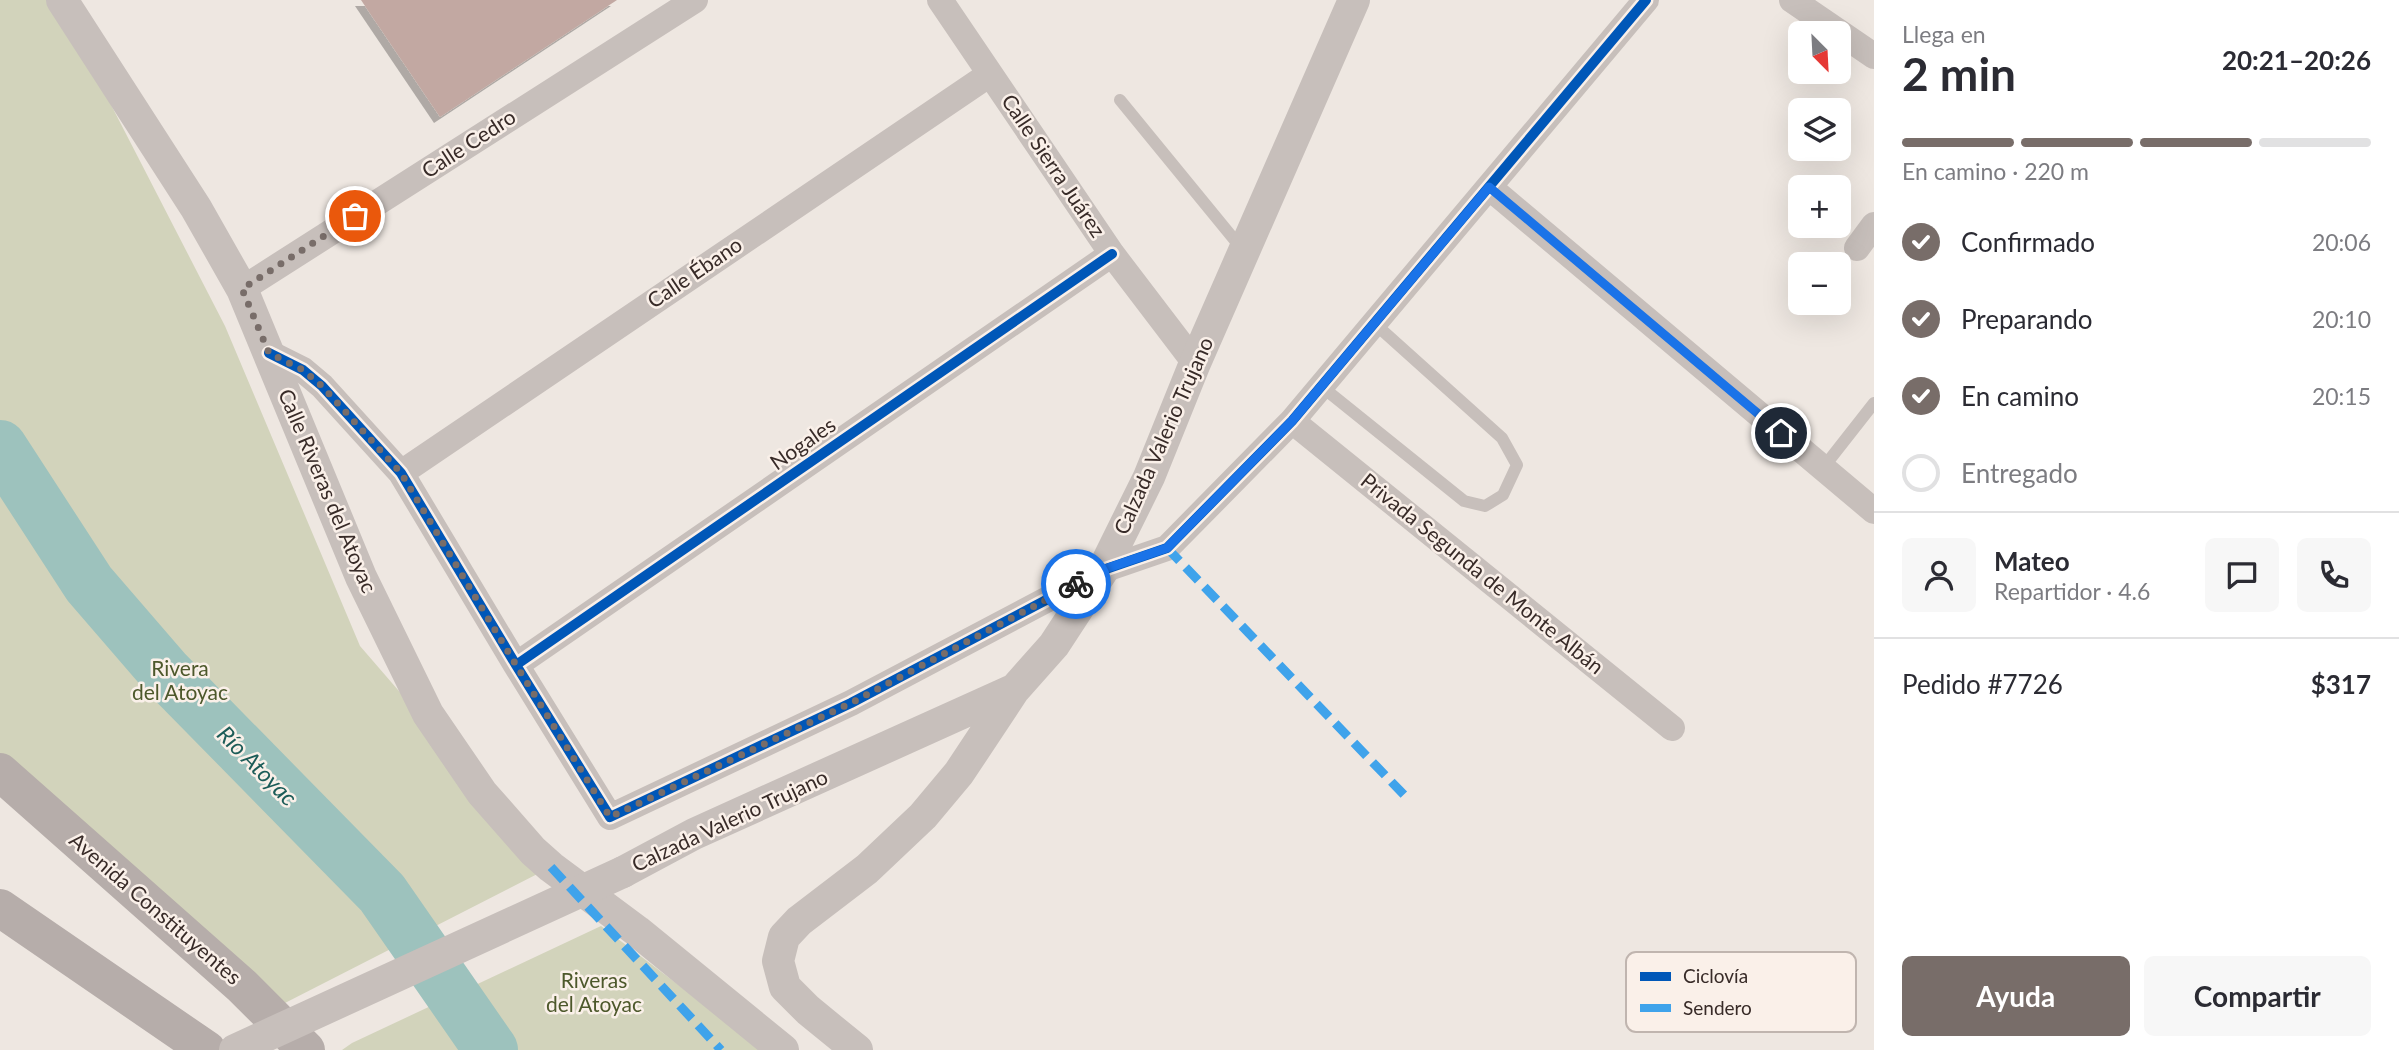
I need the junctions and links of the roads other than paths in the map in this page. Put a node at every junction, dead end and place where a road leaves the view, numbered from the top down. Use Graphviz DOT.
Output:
graph roads {
  1 [pos="62,0"];
  2 [pos="695,0"];
  3 [pos="940,0"];
  4 [pos="1354,0"];
  5 [pos="1792,0"];
  6 [pos="1634,4"];
  7 [pos="1874,56"];
  8 [pos="990,74"];
  9 [pos="1120,100"];
  10 [pos="1489,187"];
  11 [pos="1874,225"];
  12 [pos="1857,248"];
  13 [pos="1245,252"];
  14 [pos="1112,254"];
  15 [pos="242,289"];
  16 [pos="1374,323"];
  17 [pos="269,353"];
  18 [pos="1195,363"];
  19 [pos="1321,386"];
  20 [pos="1874,403"];
  21 [pos="1292,421"];
  22 [pos="1823,468"];
  23 [pos="401,473"];
  24 [pos="1874,511"];
  25 [pos="1102,570"];
  26 [pos="516,665"];
  27 [pos="1015,690"];
  28 [pos="1672,727"];
  29 [pos="0,772"];
  30 [pos="0,908"];
  31 [pos="207,1050"];
  32 [pos="235,1050"];
  33 [pos="306,1050"];
  34 [pos="783,1050"];
  35 [pos="857,1050"];
  1 -- 15 [label="street, Calle Riveras del Atoyac"];
  2 -- 15 [label="street, Calle Cedro"];
  3 -- 8 [label="street, Calle Sierra Juárez"];
  4 -- 13 [label="street, Calzada Valerio Trujano"];
  5 -- 7 [label="street"];
  6 -- 10 [label="street"];
  8 -- 14 [label="street, Calle Sierra Juárez"];
  8 -- 23 [label="street, Calle Ébano"];
  9 -- 13 [label="lane"];
  10 -- 16 [label="street"];
  10 -- 22 [label="street"];
  11 -- 12 [label="street"];
  13 -- 18 [label="street, Calzada Valerio Trujano"];
  14 -- 18 [label="street, Calle Sierra Juárez"];
  14 -- 26 [label="street, Nogales"];
  15 -- 17 [label="street, Calle Riveras del Atoyac"];
  16 -- 19 [label="street"];
  16 -- 19 [label="lane"];
  17 -- 23 [label="street"];
  17 -- 34 [label="street, Calle Riveras del Atoyac"];
  18 -- 25 [label="street, Calzada Valerio Trujano"];
  19 -- 21 [label="street"];
  20 -- 22 [label="lane"];
  21 -- 25 [label="street"];
  21 -- 28 [label="street, Privada Segunda de Monte Albán"];
  22 -- 24 [label="street"];
  23 -- 26 [label="street"];
  25 -- 26 [label="street"];
  25 -- 27 [label="street, Calzada Valerio Trujano"];
  27 -- 32 [label="street, Calzada Valerio Trujano, bridge"];
  27 -- 35 [label="street"];
  29 -- 33 [label="main road, Avenida Constituyentes"];
  30 -- 31 [label="main road"];
}
